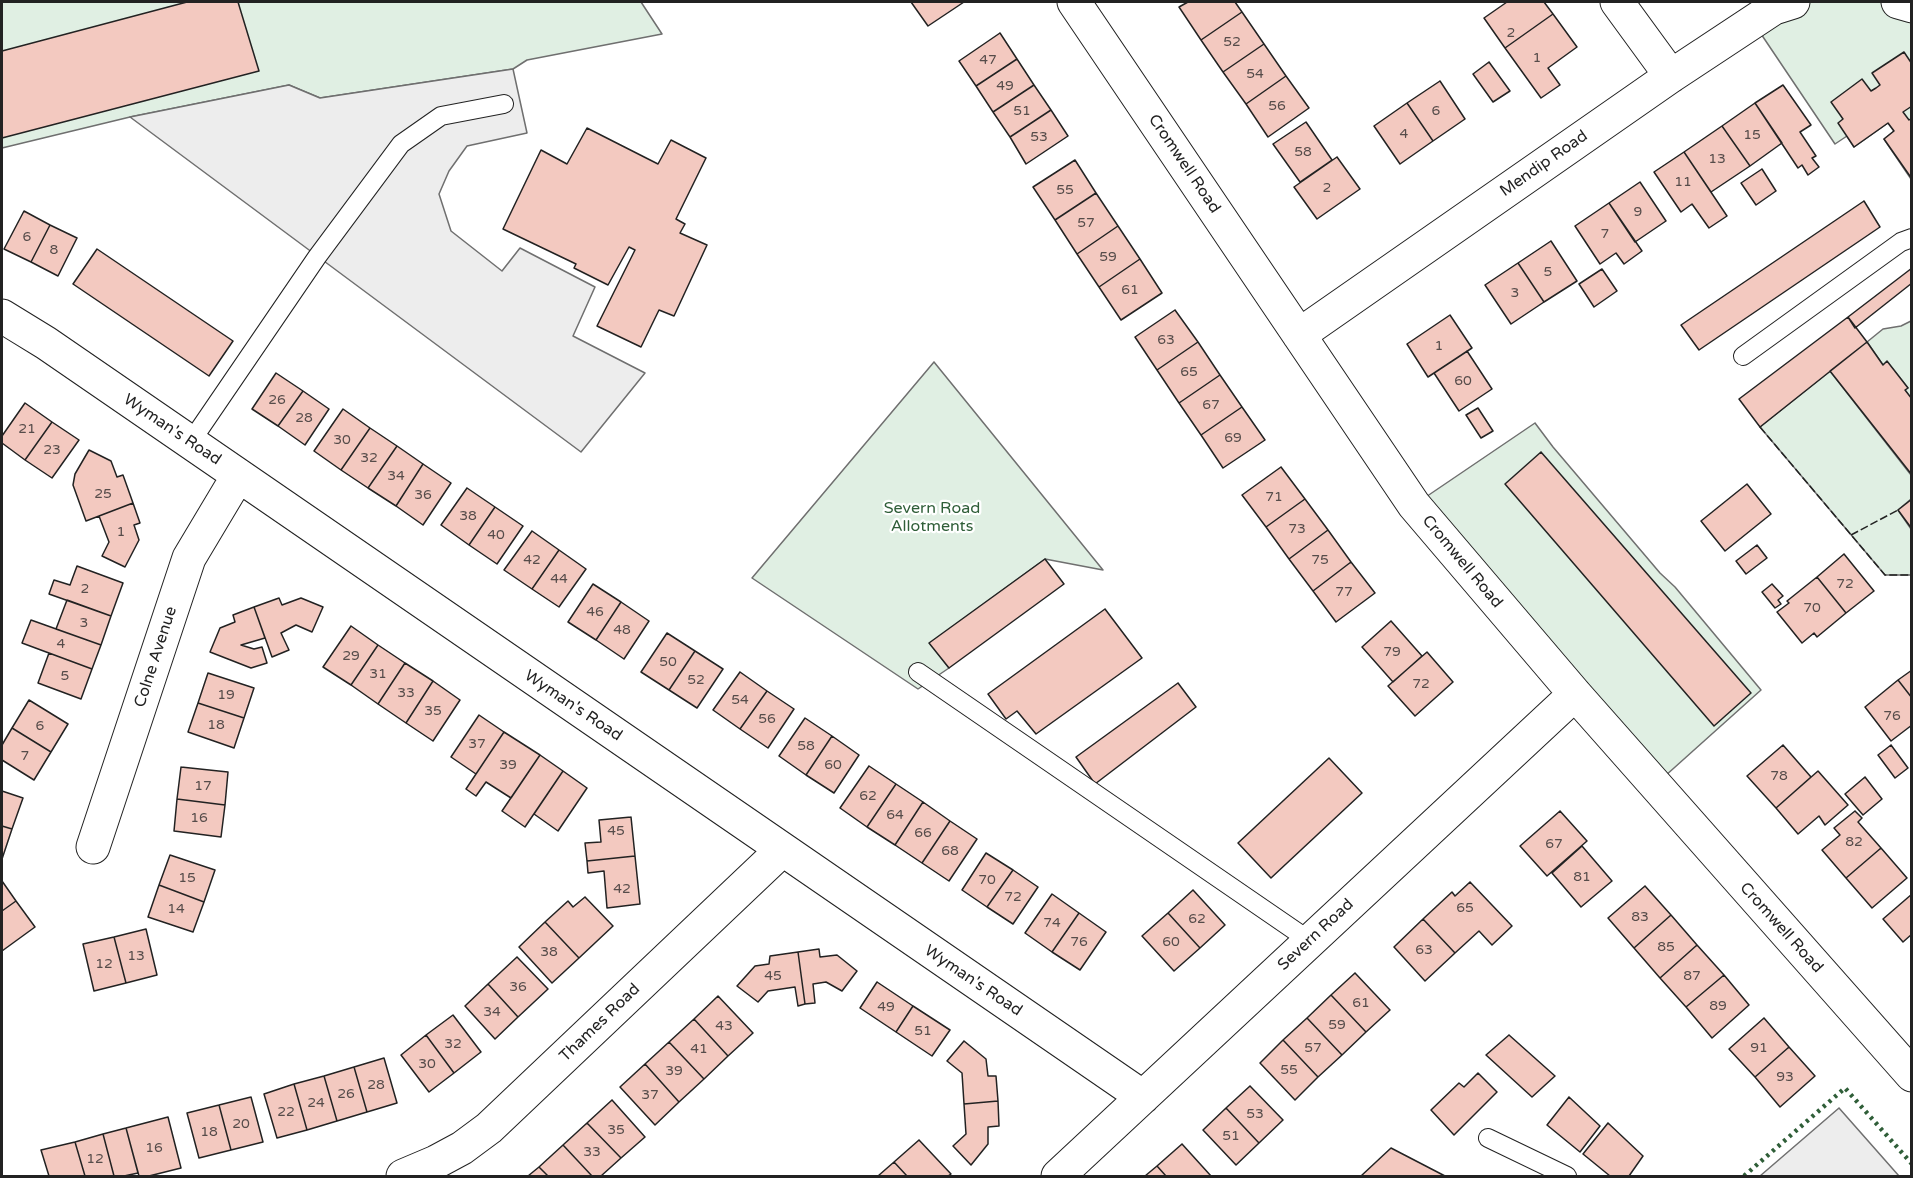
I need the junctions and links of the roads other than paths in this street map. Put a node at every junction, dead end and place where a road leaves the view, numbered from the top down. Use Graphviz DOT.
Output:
graph roads {
  1 [pos="1074,2"];
  2 [pos="1617,2"];
  3 [pos="1793,2"];
  4 [pos="1898,2"];
  5 [pos="1911,6"];
  6 [pos="1671,76"];
  7 [pos="504,104"];
  8 [pos="1911,238"];
  9 [pos="2,316"];
  10 [pos="1299,335"];
  11 [pos="1743,356"];
  12 [pos="190,443"];
  13 [pos="238,476"];
  14 [pos="918,672"];
  15 [pos="1575,694"];
  16 [pos="93,847"];
  17 [pos="782,849"];
  18 [pos="1310,941"];
  19 [pos="1911,1075"];
  20 [pos="1143,1097"];
  21 [pos="1488,1138"];
  22 [pos="402,1176"];
  23 [pos="1058,1176"];
  24 [pos="1567,1176"];
  1 -- 10 [label="street, Cromwell Road"];
  2 -- 6 [label="street"];
  3 -- 6 [label="street, Mendip Road"];
  4 -- 5 [label="street"];
  6 -- 10 [label="street, Mendip Road"];
  7 -- 12 [label="lane"];
  8 -- 11 [label="lane"];
  9 -- 12 [label="street, Wyman's Road"];
  10 -- 15 [label="street, Cromwell Road"];
  12 -- 13 [label="street, Wyman's Road"];
  13 -- 16 [label="street, Colne Avenue"];
  13 -- 17 [label="street, Wyman's Road"];
  14 -- 18 [label="lane"];
  15 -- 18 [label="street, Severn Road"];
  15 -- 19 [label="street, Cromwell Road"];
  17 -- 20 [label="street, Wyman's Road"];
  17 -- 22 [label="street, Thames Road"];
  18 -- 20 [label="street, Severn Road"];
  20 -- 23 [label="street, Severn Road"];
  21 -- 24 [label="lane"];
}
